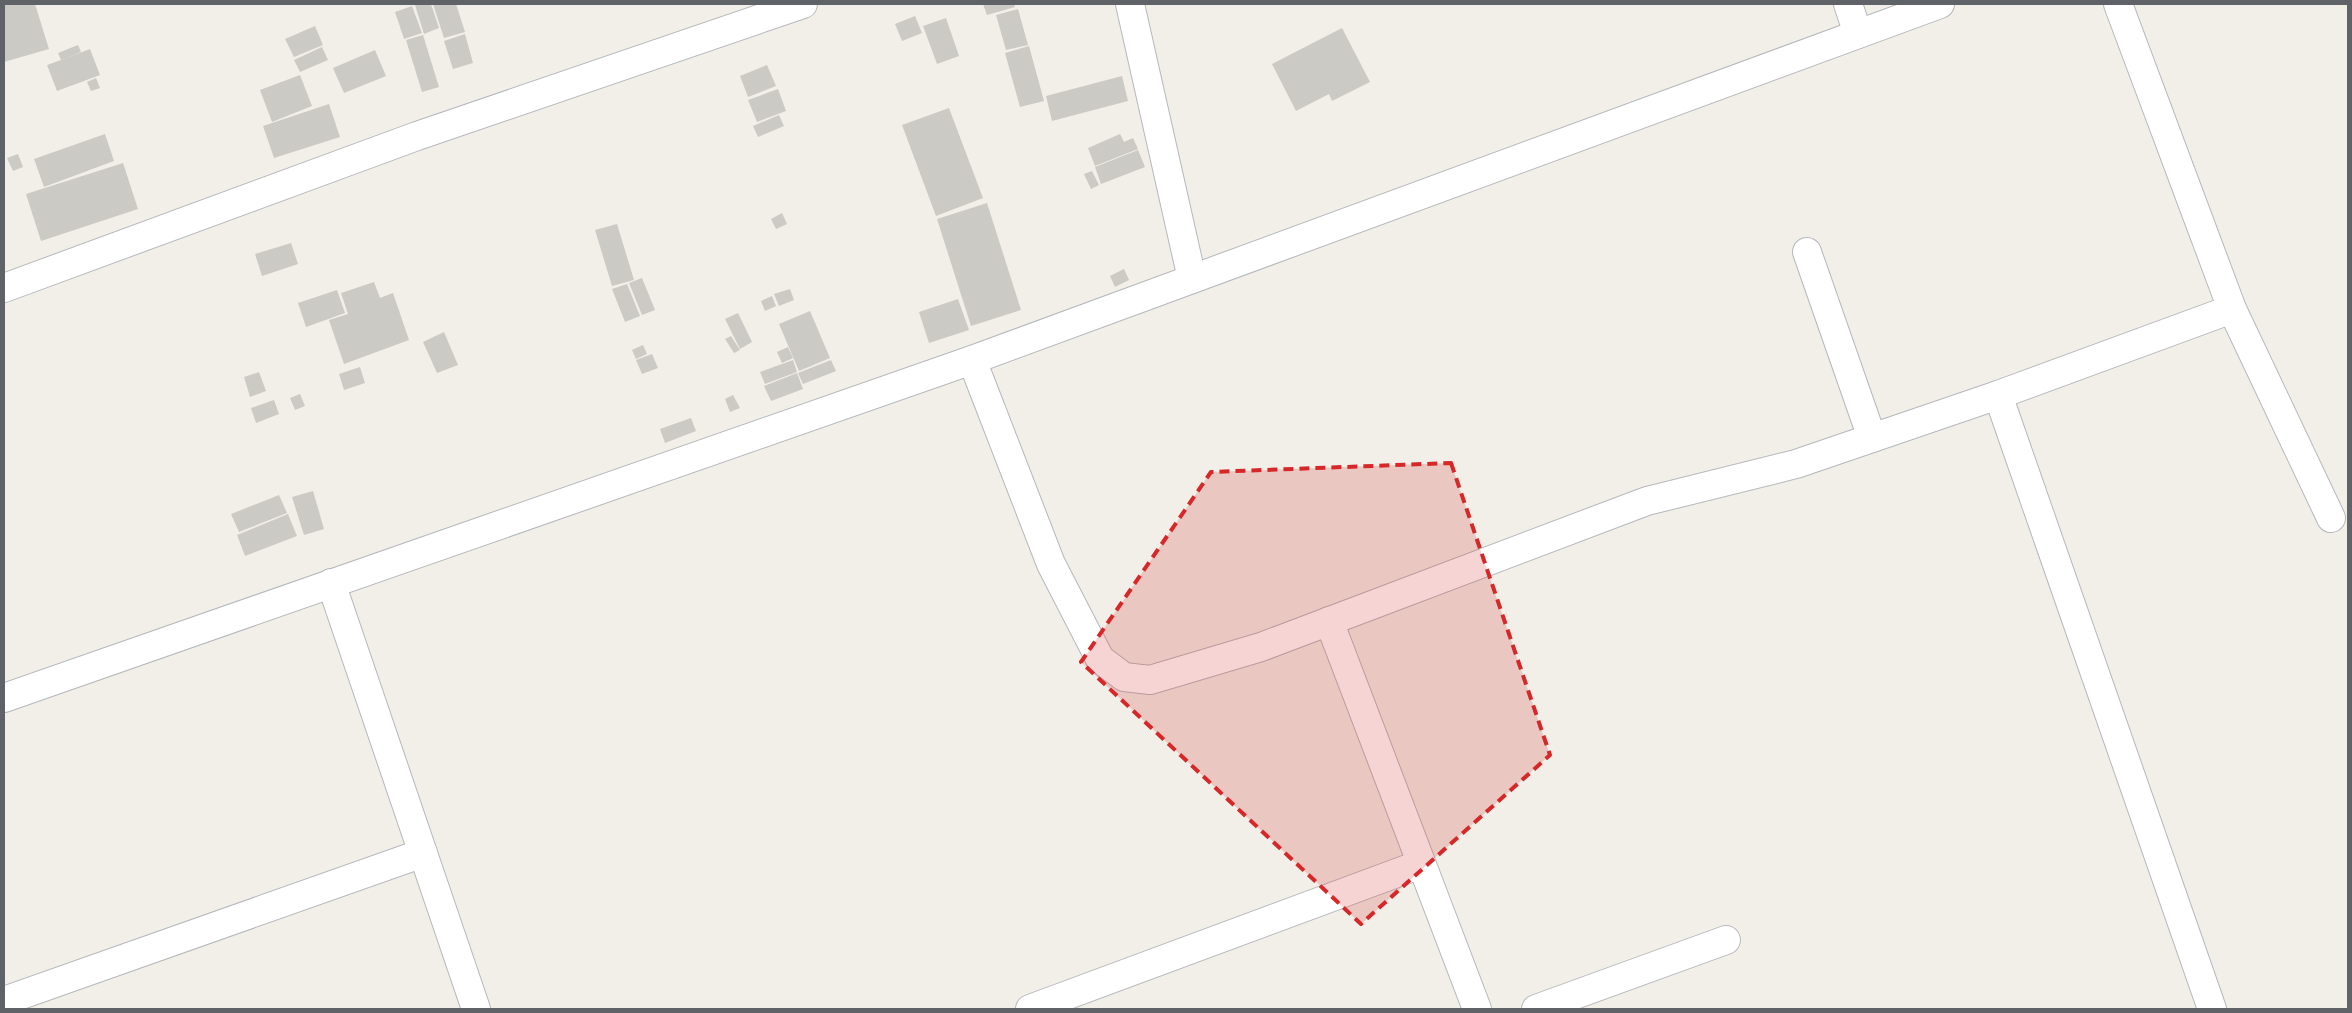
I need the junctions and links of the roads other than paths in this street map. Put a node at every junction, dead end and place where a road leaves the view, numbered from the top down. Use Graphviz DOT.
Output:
graph roads {
  1 [pos="803,4"];
  2 [pos="1130,4"];
  3 [pos="1848,4"];
  4 [pos="1940,4"];
  5 [pos="2118,4"];
  6 [pos="1858,34"];
  7 [pos="1807,252"];
  8 [pos="1192,279"];
  9 [pos="4,288"];
  10 [pos="2232,309"];
  11 [pos="972,360"];
  12 [pos="1998,395"];
  13 [pos="1872,438"];
  14 [pos="2331,518"];
  15 [pos="331,583"];
  16 [pos="1329,621"];
  17 [pos="4,698"];
  18 [pos="423,853"];
  19 [pos="1421,864"];
  20 [pos="1726,940"];
  21 [pos="4,1001"];
  22 [pos="476,1009"];
  23 [pos="1030,1009"];
  24 [pos="1477,1009"];
  25 [pos="1536,1009"];
  26 [pos="2212,1009"];
  1 -- 9 [label="street"];
  2 -- 8 [label="street"];
  3 -- 6 [label="street"];
  4 -- 6 [label="street"];
  5 -- 10 [label="street"];
  6 -- 8 [label="street"];
  7 -- 13 [label="street"];
  8 -- 11 [label="street"];
  10 -- 12 [label="street"];
  10 -- 14 [label="street"];
  11 -- 15 [label="street"];
  11 -- 16 [label="street"];
  12 -- 13 [label="street"];
  12 -- 26 [label="street"];
  13 -- 16 [label="street"];
  15 -- 17 [label="street"];
  15 -- 18 [label="street"];
  16 -- 19 [label="street"];
  18 -- 21 [label="street"];
  18 -- 22 [label="street"];
  19 -- 23 [label="street"];
  19 -- 24 [label="street"];
  20 -- 25 [label="street"];
}
